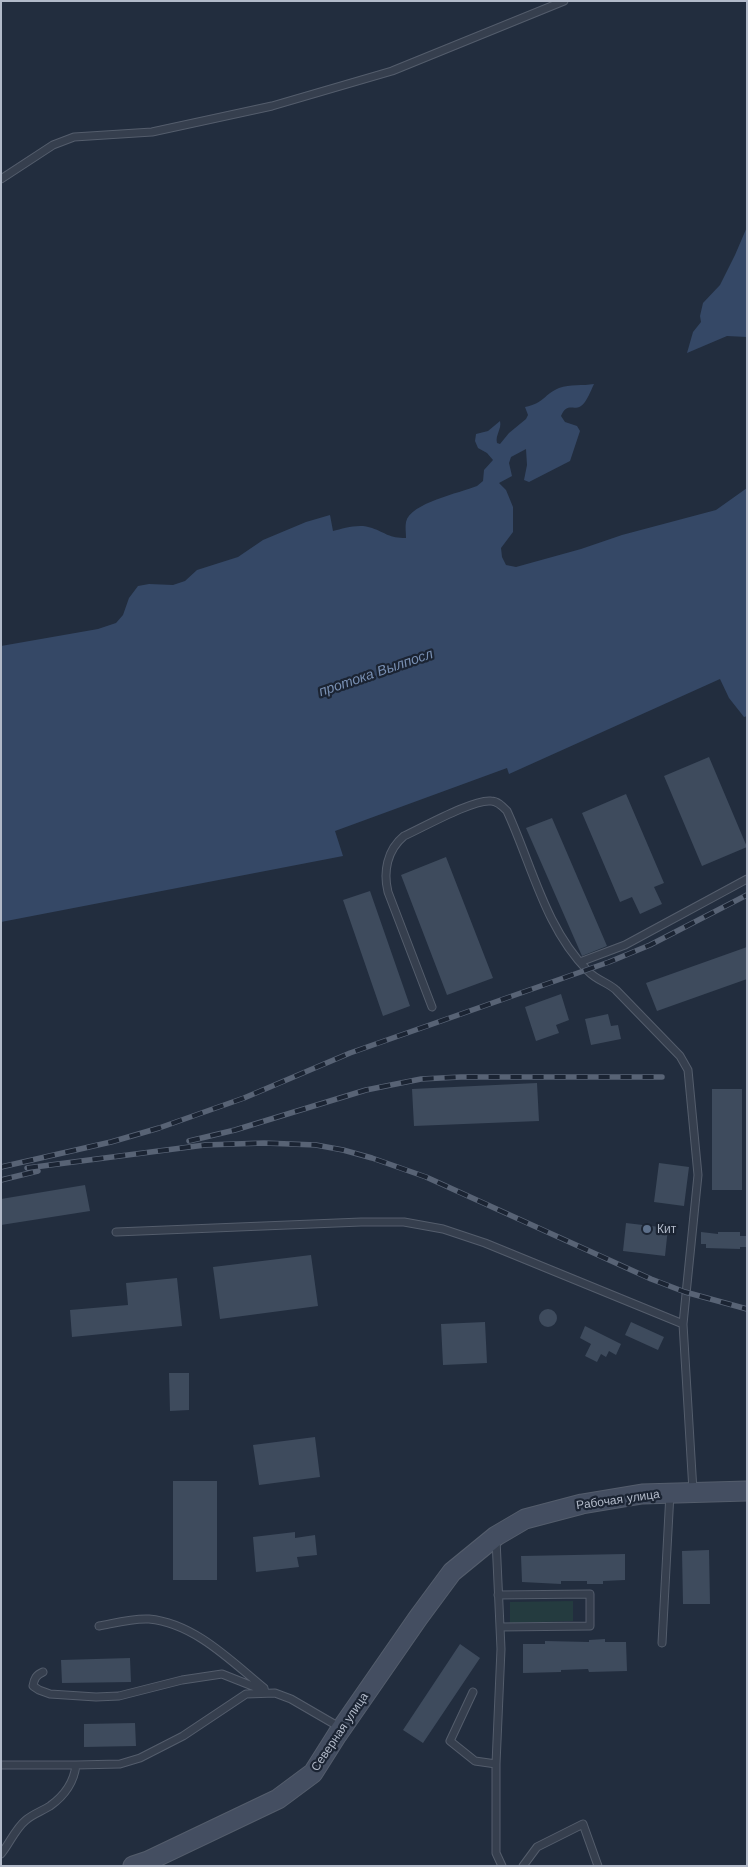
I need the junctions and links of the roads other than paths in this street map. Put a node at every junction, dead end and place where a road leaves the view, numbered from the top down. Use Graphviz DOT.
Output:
graph roads {
  1 [pos="564,1"];
  2 [pos="1,179"];
  3 [pos="747,879"];
  4 [pos="580,962"];
  5 [pos="432,1007"];
  6 [pos="116,1232"];
  7 [pos="683,1324"];
  8 [pos="693,1492"];
  9 [pos="747,1492"];
  10 [pos="670,1493"];
  11 [pos="496,1536"];
  12 [pos="498,1595"];
  13 [pos="99,1626"];
  14 [pos="500,1627"];
  15 [pos="662,1643"];
  16 [pos="43,1672"];
  17 [pos="473,1692"];
  18 [pos="270,1693"];
  19 [pos="342,1728"];
  20 [pos="496,1764"];
  21 [pos="1,1765"];
  22 [pos="76,1765"];
  23 [pos="1,1854"];
  24 [pos="133,1866"];
  25 [pos="502,1866"];
  26 [pos="523,1866"];
  27 [pos="598,1866"];
  1 -- 2 [label="lane"];
  3 -- 4 [label="lane"];
  4 -- 5 [label="lane"];
  4 -- 7 [label="lane"];
  6 -- 7 [label="lane"];
  7 -- 8 [label="lane"];
  8 -- 9 [label="street, Рабочая улица"];
  8 -- 10 [label="street, Рабочая улица"];
  10 -- 11 [label="street, Рабочая улица"];
  10 -- 15 [label="lane"];
  11 -- 12 [label="lane"];
  11 -- 19 [label="street, Северная улица"];
  12 -- 14 [label="lane"];
  12 -- 14 [label="lane"];
  13 -- 18 [label="lane"];
  14 -- 20 [label="lane"];
  16 -- 18 [label="lane"];
  17 -- 20 [label="lane"];
  18 -- 19 [label="lane"];
  18 -- 22 [label="lane"];
  19 -- 24 [label="street, Северная улица"];
  20 -- 25 [label="lane"];
  21 -- 22 [label="lane"];
  22 -- 23 [label="lane"];
  26 -- 27 [label="lane"];
}
